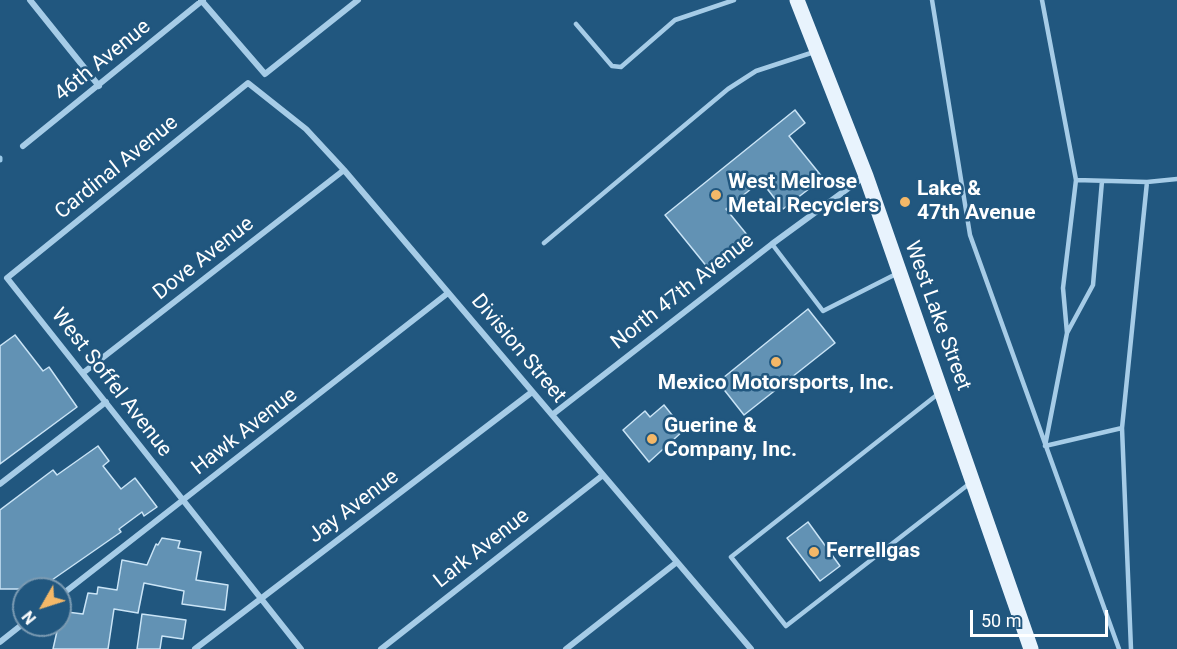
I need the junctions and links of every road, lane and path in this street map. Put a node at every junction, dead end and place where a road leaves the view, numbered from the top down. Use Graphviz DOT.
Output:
graph roads {
  1 [pos="30,0"];
  2 [pos="202,0"];
  3 [pos="358,0"];
  4 [pos="734,0"];
  5 [pos="797,0"];
  6 [pos="932,0"];
  7 [pos="1042,0"];
  8 [pos="576,24"];
  9 [pos="817,51"];
  10 [pos="248,83"];
  11 [pos="99,86"];
  12 [pos="23,146"];
  13 [pos="344,170"];
  14 [pos="866,176"];
  15 [pos="1177,178"];
  16 [pos="1076,180"];
  17 [pos="1102,181"];
  18 [pos="1147,182"];
  19 [pos="544,243"];
  20 [pos="772,244"];
  21 [pos="899,272"];
  22 [pos="7,278"];
  23 [pos="448,293"];
  24 [pos="1067,333"];
  25 [pos="83,373"];
  26 [pos="942,391"];
  27 [pos="532,392"];
  28 [pos="106,402"];
  29 [pos="552,415"];
  30 [pos="1122,428"];
  31 [pos="1045,446"];
  32 [pos="603,475"];
  33 [pos="973,480"];
  34 [pos="0,484"];
  35 [pos="184,501"];
  36 [pos="677,562"];
  37 [pos="72,587"];
  38 [pos="261,598"];
  39 [pos="12,632"];
  40 [pos="0,642"];
  41 [pos="195,649"];
  42 [pos="301,649"];
  43 [pos="381,649"];
  44 [pos="566,649"];
  45 [pos="750,649"];
  46 [pos="1030,649"];
  47 [pos="1119,649"];
  48 [pos="1131,649"];
  1 -- 11 [label="street"];
  2 -- 3 [label="street"];
  2 -- 11 [label="street, 46th Avenue"];
  4 -- 8 [label="lane"];
  5 -- 9 [label="main road, West Lake Street"];
  6 -- 31 [label="lane"];
  7 -- 16 [label="lane"];
  9 -- 14 [label="main road, West Lake Street"];
  9 -- 19 [label="lane"];
  10 -- 13 [label="street, Division Street"];
  10 -- 22 [label="street, Cardinal Avenue"];
  11 -- 12 [label="street, 46th Avenue"];
  13 -- 23 [label="street, Division Street"];
  13 -- 25 [label="street, Dove Avenue"];
  14 -- 20 [label="street, North 47th Avenue"];
  14 -- 21 [label="main road, West Lake Street"];
  15 -- 18 [label="lane"];
  16 -- 17 [label="lane"];
  16 -- 24 [label="lane"];
  17 -- 18 [label="lane"];
  17 -- 24 [label="lane"];
  18 -- 30 [label="lane"];
  20 -- 21 [label="lane"];
  20 -- 29 [label="street, North 47th Avenue"];
  21 -- 26 [label="main road, West Lake Street"];
  22 -- 25 [label="street, West Soffel Avenue"];
  23 -- 27 [label="street, Division Street"];
  23 -- 35 [label="street, Hawk Avenue"];
  24 -- 31 [label="lane"];
  25 -- 28 [label="street, West Soffel Avenue"];
  26 -- 33 [label="main road, West Lake Street"];
  26 -- 33 [label="lane"];
  27 -- 29 [label="street, Division Street"];
  27 -- 38 [label="street, Jay Avenue"];
  28 -- 34 [label="street"];
  28 -- 35 [label="street, West Soffel Avenue"];
  29 -- 32 [label="street, Division Street"];
  30 -- 31 [label="lane"];
  30 -- 48 [label="lane"];
  31 -- 47 [label="lane"];
  32 -- 36 [label="street, Division Street"];
  32 -- 43 [label="street, Lark Avenue"];
  33 -- 46 [label="main road, West Lake Street"];
  35 -- 37 [label="street, Hawk Avenue"];
  35 -- 38 [label="street, West Soffel Avenue"];
  36 -- 44 [label="street"];
  36 -- 45 [label="street, Division Street"];
  38 -- 41 [label="street, Jay Avenue"];
  38 -- 42 [label="street, West Soffel Avenue"];
  39 -- 40 [label="street"];
}
